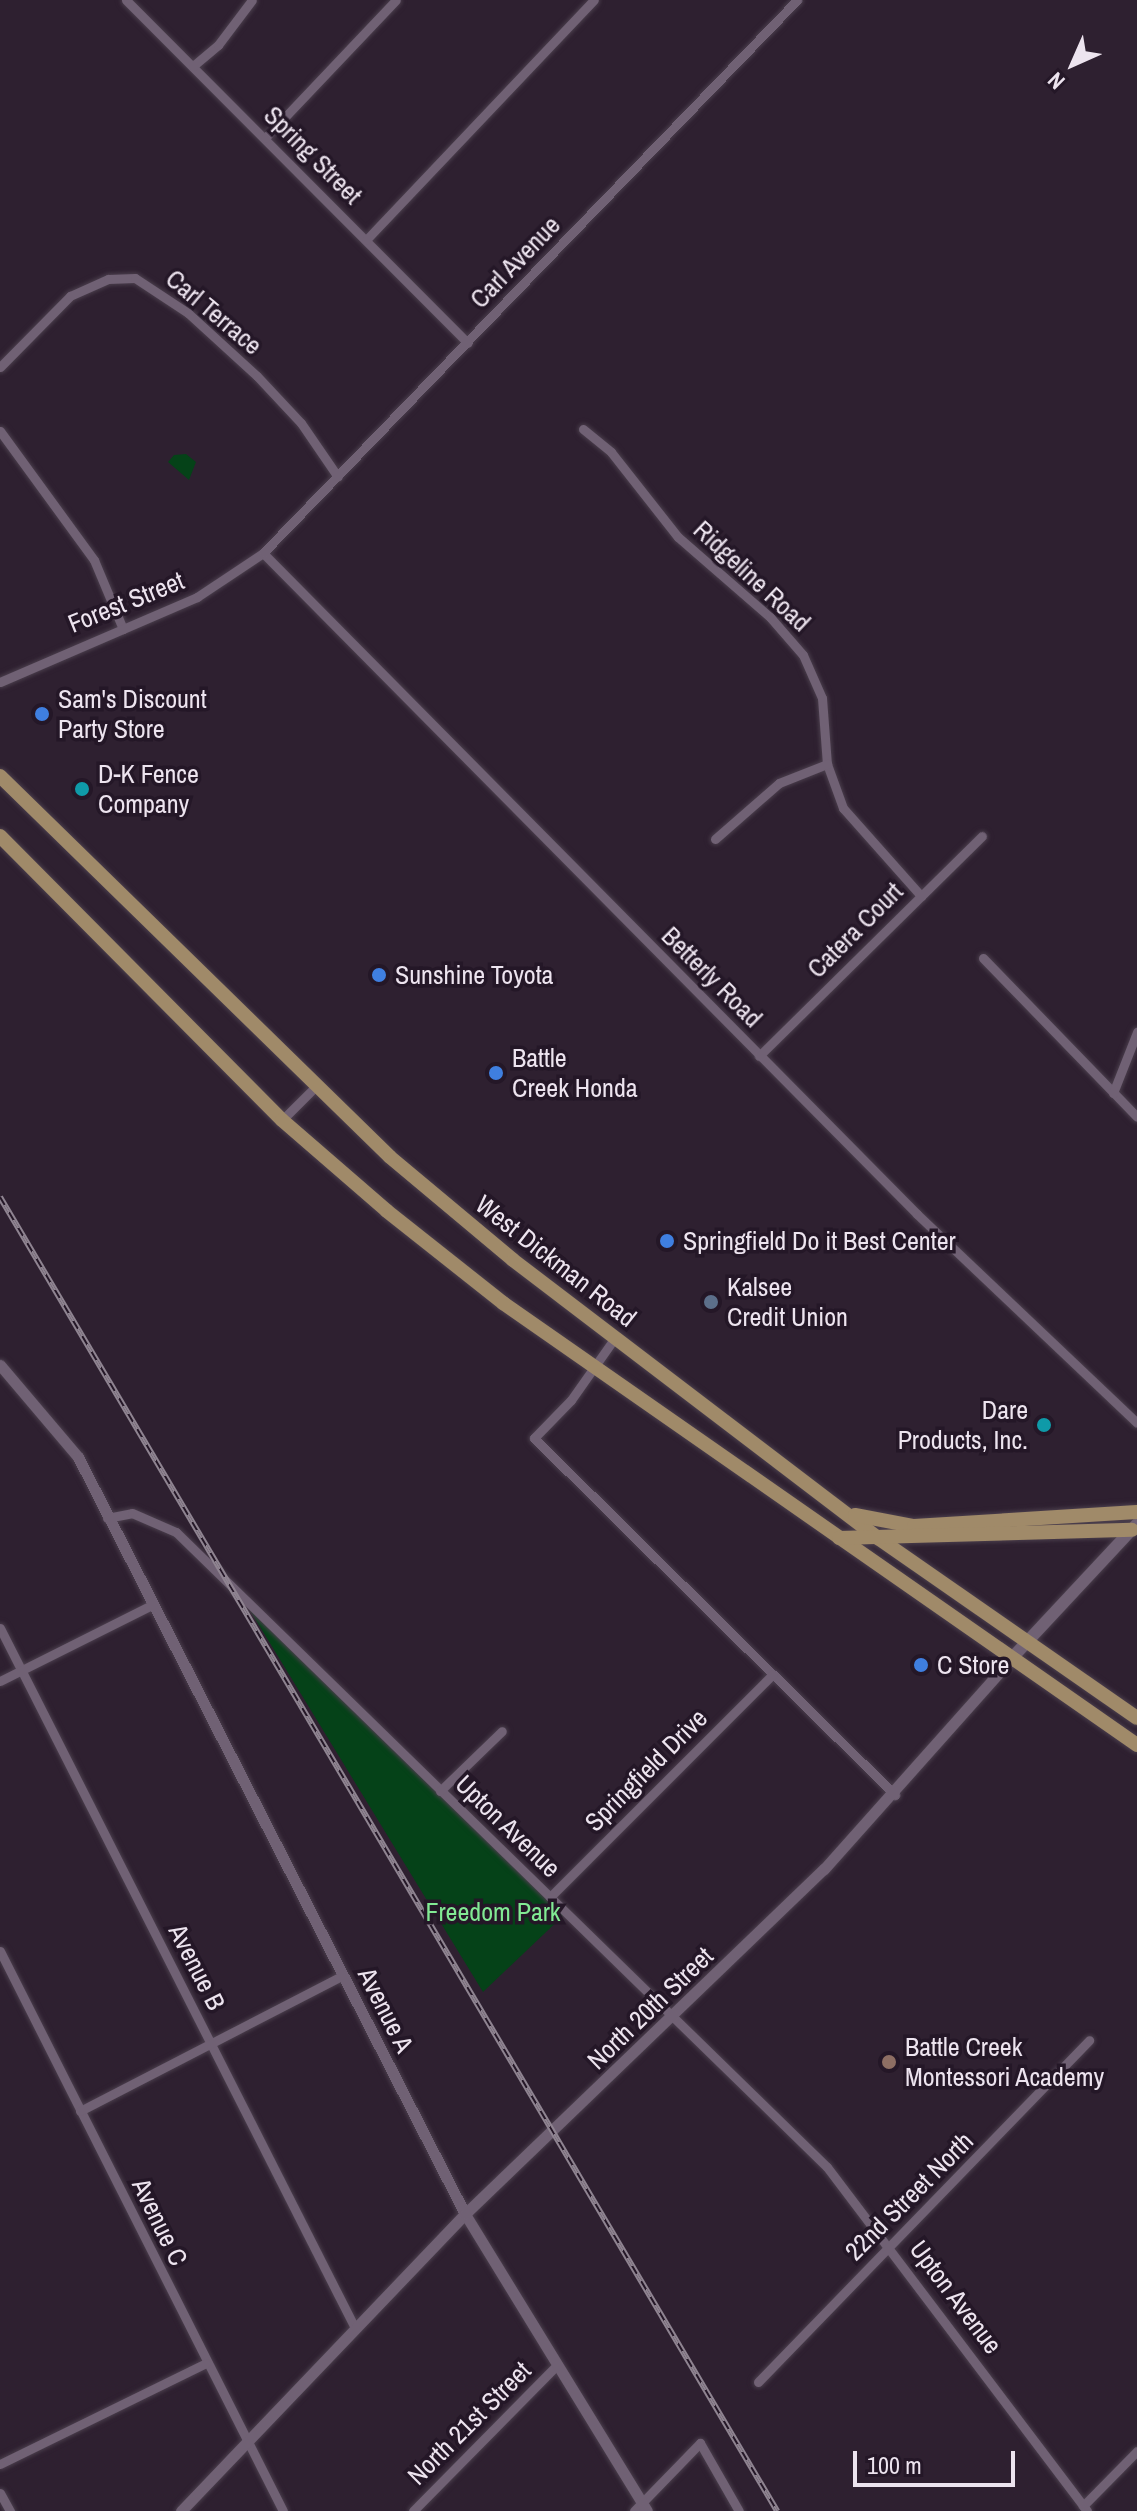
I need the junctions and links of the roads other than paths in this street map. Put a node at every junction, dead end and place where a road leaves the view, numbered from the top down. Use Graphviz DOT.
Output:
graph roads {
  1 [pos="126,0"];
  2 [pos="252,0"];
  3 [pos="396,0"];
  4 [pos="594,0"];
  5 [pos="797,0"];
  6 [pos="193,66"];
  7 [pos="265,138"];
  8 [pos="366,240"];
  9 [pos="468,343"];
  10 [pos="0,367"];
  11 [pos="583,429"];
  12 [pos="0,431"];
  13 [pos="338,477"];
  14 [pos="263,553"];
  15 [pos="123,629"];
  16 [pos="0,682"];
  17 [pos="827,764"];
  18 [pos="0,776"];
  19 [pos="0,836"];
  20 [pos="982,836"];
  21 [pos="715,839"];
  22 [pos="921,896"];
  23 [pos="983,958"];
  24 [pos="1137,1032"];
  25 [pos="759,1056"];
  26 [pos="316,1086"];
  27 [pos="1113,1093"];
  28 [pos="1137,1117"];
  29 [pos="282,1120"];
  30 [pos="614,1339"];
  31 [pos="0,1365"];
  32 [pos="593,1367"];
  33 [pos="1137,1423"];
  34 [pos="845,1512"];
  35 [pos="1137,1512"];
  36 [pos="107,1518"];
  37 [pos="1134,1527"];
  38 [pos="839,1538"];
  39 [pos="878,1538"];
  40 [pos="152,1605"];
  41 [pos="0,1628"];
  42 [pos="1026,1642"];
  43 [pos="1012,1658"];
  44 [pos="21,1670"];
  45 [pos="773,1674"];
  46 [pos="0,1681"];
  47 [pos="1137,1718"];
  48 [pos="502,1731"];
  49 [pos="1137,1745"];
  50 [pos="440,1791"];
  51 [pos="895,1795"];
  52 [pos="550,1897"];
  53 [pos="0,1951"];
  54 [pos="343,1975"];
  55 [pos="672,2016"];
  56 [pos="1089,2040"];
  57 [pos="211,2044"];
  58 [pos="80,2111"];
  59 [pos="465,2214"];
  60 [pos="890,2245"];
  61 [pos="354,2326"];
  62 [pos="206,2363"];
  63 [pos="556,2366"];
  64 [pos="758,2382"];
  65 [pos="248,2441"];
  66 [pos="1137,2451"];
  67 [pos="0,2464"];
  68 [pos="0,2493"];
  69 [pos="641,2508"];
  70 [pos="1085,2509"];
  71 [pos="10,2511"];
  72 [pos="181,2511"];
  73 [pos="283,2511"];
  74 [pos="413,2511"];
  75 [pos="739,2511"];
  1 -- 6 [label="street, Spring Street"];
  2 -- 6 [label="street"];
  3 -- 7 [label="street"];
  4 -- 8 [label="street"];
  5 -- 9 [label="street, Carl Avenue"];
  6 -- 7 [label="street, Spring Street"];
  7 -- 8 [label="street, Spring Street"];
  8 -- 9 [label="street, Spring Street"];
  9 -- 13 [label="street, Carl Avenue"];
  10 -- 13 [label="street, Carl Terrace"];
  11 -- 17 [label="street, Ridgeline Road"];
  12 -- 15 [label="street"];
  13 -- 14 [label="street, Carl Avenue"];
  14 -- 15 [label="street, Forest Street"];
  14 -- 25 [label="street, Betterly Road"];
  15 -- 16 [label="street, Forest Street"];
  17 -- 21 [label="street"];
  17 -- 22 [label="street, Ridgeline Road"];
  18 -- 26 [label="main road, West Dickman Road"];
  19 -- 29 [label="main road"];
  20 -- 22 [label="street, Catera Court"];
  22 -- 25 [label="street, Catera Court"];
  23 -- 27 [label="street"];
  24 -- 27 [label="street"];
  25 -- 33 [label="street, Betterly Road"];
  26 -- 29 [label="street"];
  26 -- 30 [label="main road, West Dickman Road"];
  27 -- 28 [label="street"];
  29 -- 32 [label="main road"];
  30 -- 32 [label="street"];
  30 -- 34 [label="main road, West Dickman Road"];
  31 -- 36 [label="street"];
  32 -- 38 [label="main road"];
  32 -- 45 [label="street"];
  34 -- 35 [label="main road"];
  34 -- 39 [label="main road, West Dickman Road"];
  36 -- 40 [label="street, Avenue A"];
  36 -- 50 [label="street, Upton Avenue"];
  37 -- 39 [label="main road"];
  37 -- 42 [label="main road, North 20th Street"];
  38 -- 39 [label="main road"];
  38 -- 43 [label="main road"];
  39 -- 42 [label="main road, West Dickman Road"];
  40 -- 44 [label="street"];
  40 -- 54 [label="street, Avenue A"];
  41 -- 44 [label="street, Avenue B"];
  42 -- 43 [label="main road, North 20th Street"];
  42 -- 47 [label="main road, West Dickman Road"];
  43 -- 49 [label="main road"];
  43 -- 51 [label="street, North 20th Street"];
  44 -- 46 [label="street"];
  44 -- 57 [label="street, Avenue B"];
  45 -- 51 [label="street"];
  45 -- 52 [label="street, Springfield Drive"];
  48 -- 50 [label="street"];
  50 -- 52 [label="street, Upton Avenue"];
  51 -- 55 [label="street, North 20th Street"];
  52 -- 55 [label="street, Upton Avenue"];
  53 -- 58 [label="street, Avenue C"];
  54 -- 57 [label="street"];
  54 -- 59 [label="street, Avenue A"];
  55 -- 59 [label="street, North 20th Street"];
  55 -- 60 [label="street, Upton Avenue"];
  56 -- 60 [label="street, 22nd Street North"];
  57 -- 58 [label="street"];
  57 -- 61 [label="street, Avenue B"];
  58 -- 62 [label="street, Avenue C"];
  59 -- 61 [label="street, North 20th Street"];
  59 -- 63 [label="street, Avenue A"];
  60 -- 64 [label="street, 22nd Street North"];
  60 -- 70 [label="street, Upton Avenue"];
  61 -- 65 [label="street, North 20th Street"];
  62 -- 65 [label="street, Avenue C"];
  62 -- 67 [label="street"];
  63 -- 69 [label="street, Avenue A"];
  63 -- 74 [label="street, North 21st Street"];
  65 -- 72 [label="street, North 20th Street"];
  65 -- 73 [label="street, Avenue C"];
  66 -- 70 [label="street"];
  68 -- 71 [label="street"];
  69 -- 75 [label="street"];
}
